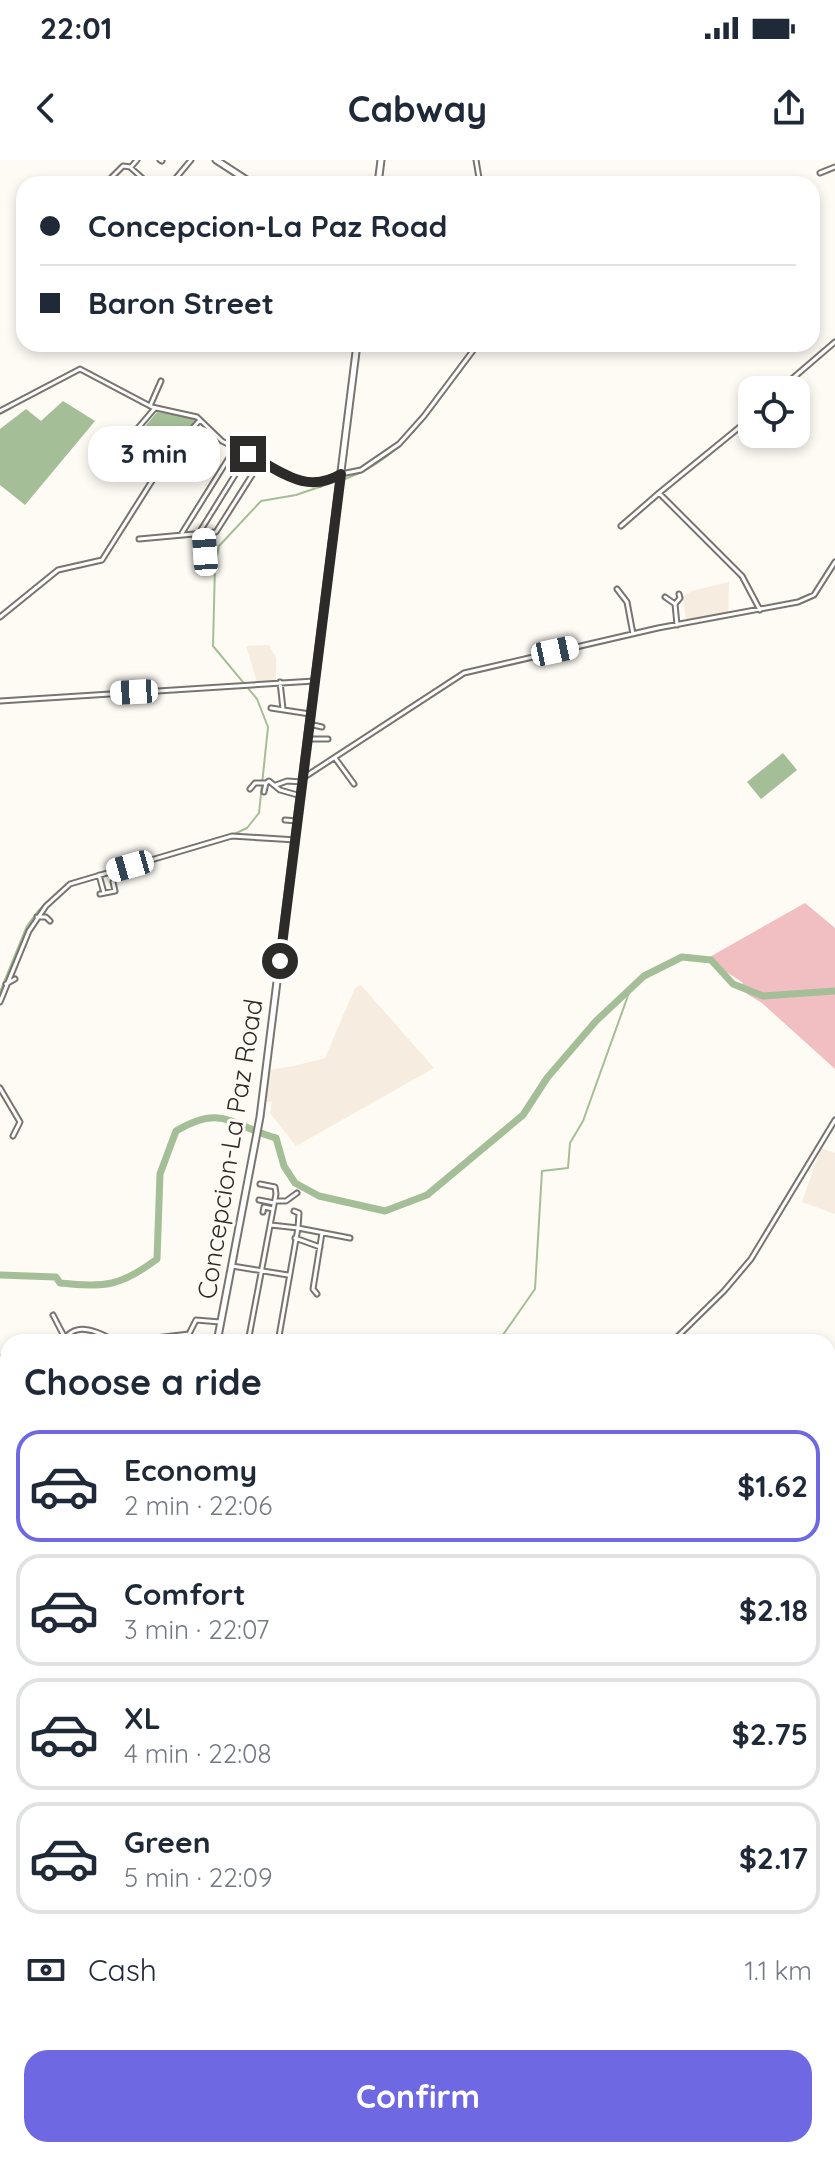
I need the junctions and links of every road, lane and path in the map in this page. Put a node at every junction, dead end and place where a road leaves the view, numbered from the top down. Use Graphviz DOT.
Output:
graph roads {
  1 [pos="137,160"];
  2 [pos="191,160"];
  3 [pos="216,160"];
  4 [pos="131,167"];
  5 [pos="835,167"];
  6 [pos="820,173"];
  7 [pos="113,176"];
  8 [pos="141,176"];
  9 [pos="178,176"];
  10 [pos="241,176"];
  11 [pos="835,342"];
  12 [pos="356,352"];
  13 [pos="472,352"];
  14 [pos="795,376"];
  15 [pos="161,381"];
  16 [pos="152,407"];
  17 [pos="0,411"];
  18 [pos="200,420"];
  19 [pos="138,428"];
  20 [pos="738,428"];
  21 [pos="235,448"];
  22 [pos="248,454"];
  23 [pos="261,461"];
  24 [pos="341,474"];
  25 [pos="659,493"];
  26 [pos="621,526"];
  27 [pos="202,533"];
  28 [pos="181,535"];
  29 [pos="139,539"];
  30 [pos="205,552"];
  31 [pos="835,562"];
  32 [pos="617,589"];
  33 [pos="679,594"];
  34 [pos="665,597"];
  35 [pos="675,604"];
  36 [pos="760,610"];
  37 [pos="0,617"];
  38 [pos="677,625"];
  39 [pos="633,634"];
  40 [pos="314,681"];
  41 [pos="280,682"];
  42 [pos="0,701"];
  43 [pos="271,708"];
  44 [pos="283,709"];
  45 [pos="310,714"];
  46 [pos="309,724"];
  47 [pos="322,727"];
  48 [pos="308,739"];
  49 [pos="328,739"];
  50 [pos="335,758"];
  51 [pos="303,780"];
  52 [pos="263,783"];
  53 [pos="354,784"];
  54 [pos="276,785"];
  55 [pos="250,789"];
  56 [pos="264,792"];
  57 [pos="301,796"];
  58 [pos="285,820"];
  59 [pos="297,821"];
  60 [pos="296,840"];
  61 [pos="99,875"];
  62 [pos="113,882"];
  63 [pos="37,917"];
  64 [pos="50,921"];
  65 [pos="15,979"];
  66 [pos="6,984"];
  67 [pos="0,1002"];
  68 [pos="0,1088"];
  69 [pos="835,1120"];
  70 [pos="13,1136"];
  71 [pos="260,1184"];
  72 [pos="297,1193"];
  73 [pos="259,1200"];
  74 [pos="274,1204"];
  75 [pos="294,1211"];
  76 [pos="263,1212"];
  77 [pos="271,1225"];
  78 [pos="298,1228"];
  79 [pos="322,1233"];
  80 [pos="295,1238"];
  81 [pos="350,1238"];
  82 [pos="320,1247"];
  83 [pos="232,1266"];
  84 [pos="263,1271"];
  85 [pos="289,1275"];
  86 [pos="317,1294"];
  87 [pos="53,1315"];
  88 [pos="221,1322"];
  89 [pos="61,1334"];
  90 [pos="70,1334"];
  91 [pos="100,1334"];
  92 [pos="189,1334"];
  93 [pos="219,1334"];
  94 [pos="250,1334"];
  95 [pos="279,1334"];
  96 [pos="680,1334"];
  1 -- 4 [label="street"];
  2 -- 9 [label="street"];
  3 -- 10 [label="main road"];
  4 -- 7 [label="street"];
  4 -- 8 [label="street"];
  5 -- 6 [label="street"];
  11 -- 14 [label="street"];
  12 -- 24 [label="main road, Concepcion-La Paz Road"];
  13 -- 24 [label="street"];
  15 -- 16 [label="street"];
  16 -- 17 [label="street"];
  16 -- 18 [label="street"];
  16 -- 19 [label="street"];
  18 -- 21 [label="street"];
  18 -- 37 [label="street"];
  20 -- 25 [label="street"];
  21 -- 22 [label="street"];
  21 -- 28 [label="street"];
  22 -- 23 [label="street"];
  22 -- 27 [label="street"];
  23 -- 24 [label="street"];
  23 -- 27 [label="street"];
  24 -- 40 [label="main road, Concepcion-La Paz Road"];
  25 -- 26 [label="street"];
  25 -- 36 [label="street"];
  27 -- 28 [label="street"];
  27 -- 30 [label="street"];
  28 -- 29 [label="street"];
  31 -- 36 [label="street"];
  32 -- 39 [label="street"];
  33 -- 35 [label="street"];
  34 -- 35 [label="street"];
  35 -- 38 [label="street"];
  36 -- 38 [label="street"];
  38 -- 39 [label="street"];
  39 -- 50 [label="street"];
  40 -- 41 [label="street"];
  40 -- 45 [label="main road, Concepcion-La Paz Road"];
  41 -- 42 [label="street"];
  41 -- 44 [label="street"];
  43 -- 44 [label="street"];
  44 -- 45 [label="street"];
  45 -- 46 [label="main road, Concepcion-La Paz Road"];
  46 -- 47 [label="street"];
  46 -- 48 [label="main road, Concepcion-La Paz Road"];
  48 -- 49 [label="street"];
  48 -- 51 [label="main road, Concepcion-La Paz Road"];
  50 -- 51 [label="street"];
  50 -- 53 [label="street"];
  51 -- 54 [label="street"];
  51 -- 57 [label="main road, Concepcion-La Paz Road"];
  52 -- 54 [label="street"];
  52 -- 55 [label="street"];
  52 -- 56 [label="street"];
  54 -- 57 [label="street"];
  57 -- 59 [label="main road, Concepcion-La Paz Road"];
  58 -- 59 [label="street"];
  59 -- 60 [label="main road, Concepcion-La Paz Road"];
  60 -- 61 [label="street"];
  60 -- 83 [label="main road, Concepcion-La Paz Road"];
  61 -- 62 [label="street"];
  61 -- 63 [label="street"];
  63 -- 64 [label="street"];
  63 -- 66 [label="street"];
  65 -- 66 [label="street"];
  66 -- 67 [label="street"];
  68 -- 70 [label="street"];
  69 -- 96 [label="street"];
  71 -- 74 [label="street"];
  72 -- 74 [label="street"];
  73 -- 74 [label="street"];
  74 -- 76 [label="street"];
  74 -- 77 [label="street"];
  75 -- 78 [label="street"];
  77 -- 78 [label="street"];
  77 -- 84 [label="street"];
  78 -- 79 [label="street"];
  78 -- 80 [label="street"];
  79 -- 81 [label="street"];
  79 -- 82 [label="street"];
  80 -- 82 [label="street"];
  80 -- 85 [label="street"];
  82 -- 86 [label="street"];
  83 -- 84 [label="street"];
  83 -- 88 [label="main road, Concepcion-La Paz Road"];
  84 -- 85 [label="street"];
  84 -- 94 [label="street"];
  85 -- 95 [label="street"];
  87 -- 89 [label="street"];
  88 -- 92 [label="street"];
  88 -- 93 [label="main road, Concepcion-La Paz Road"];
  90 -- 91 [label="street"];
}
